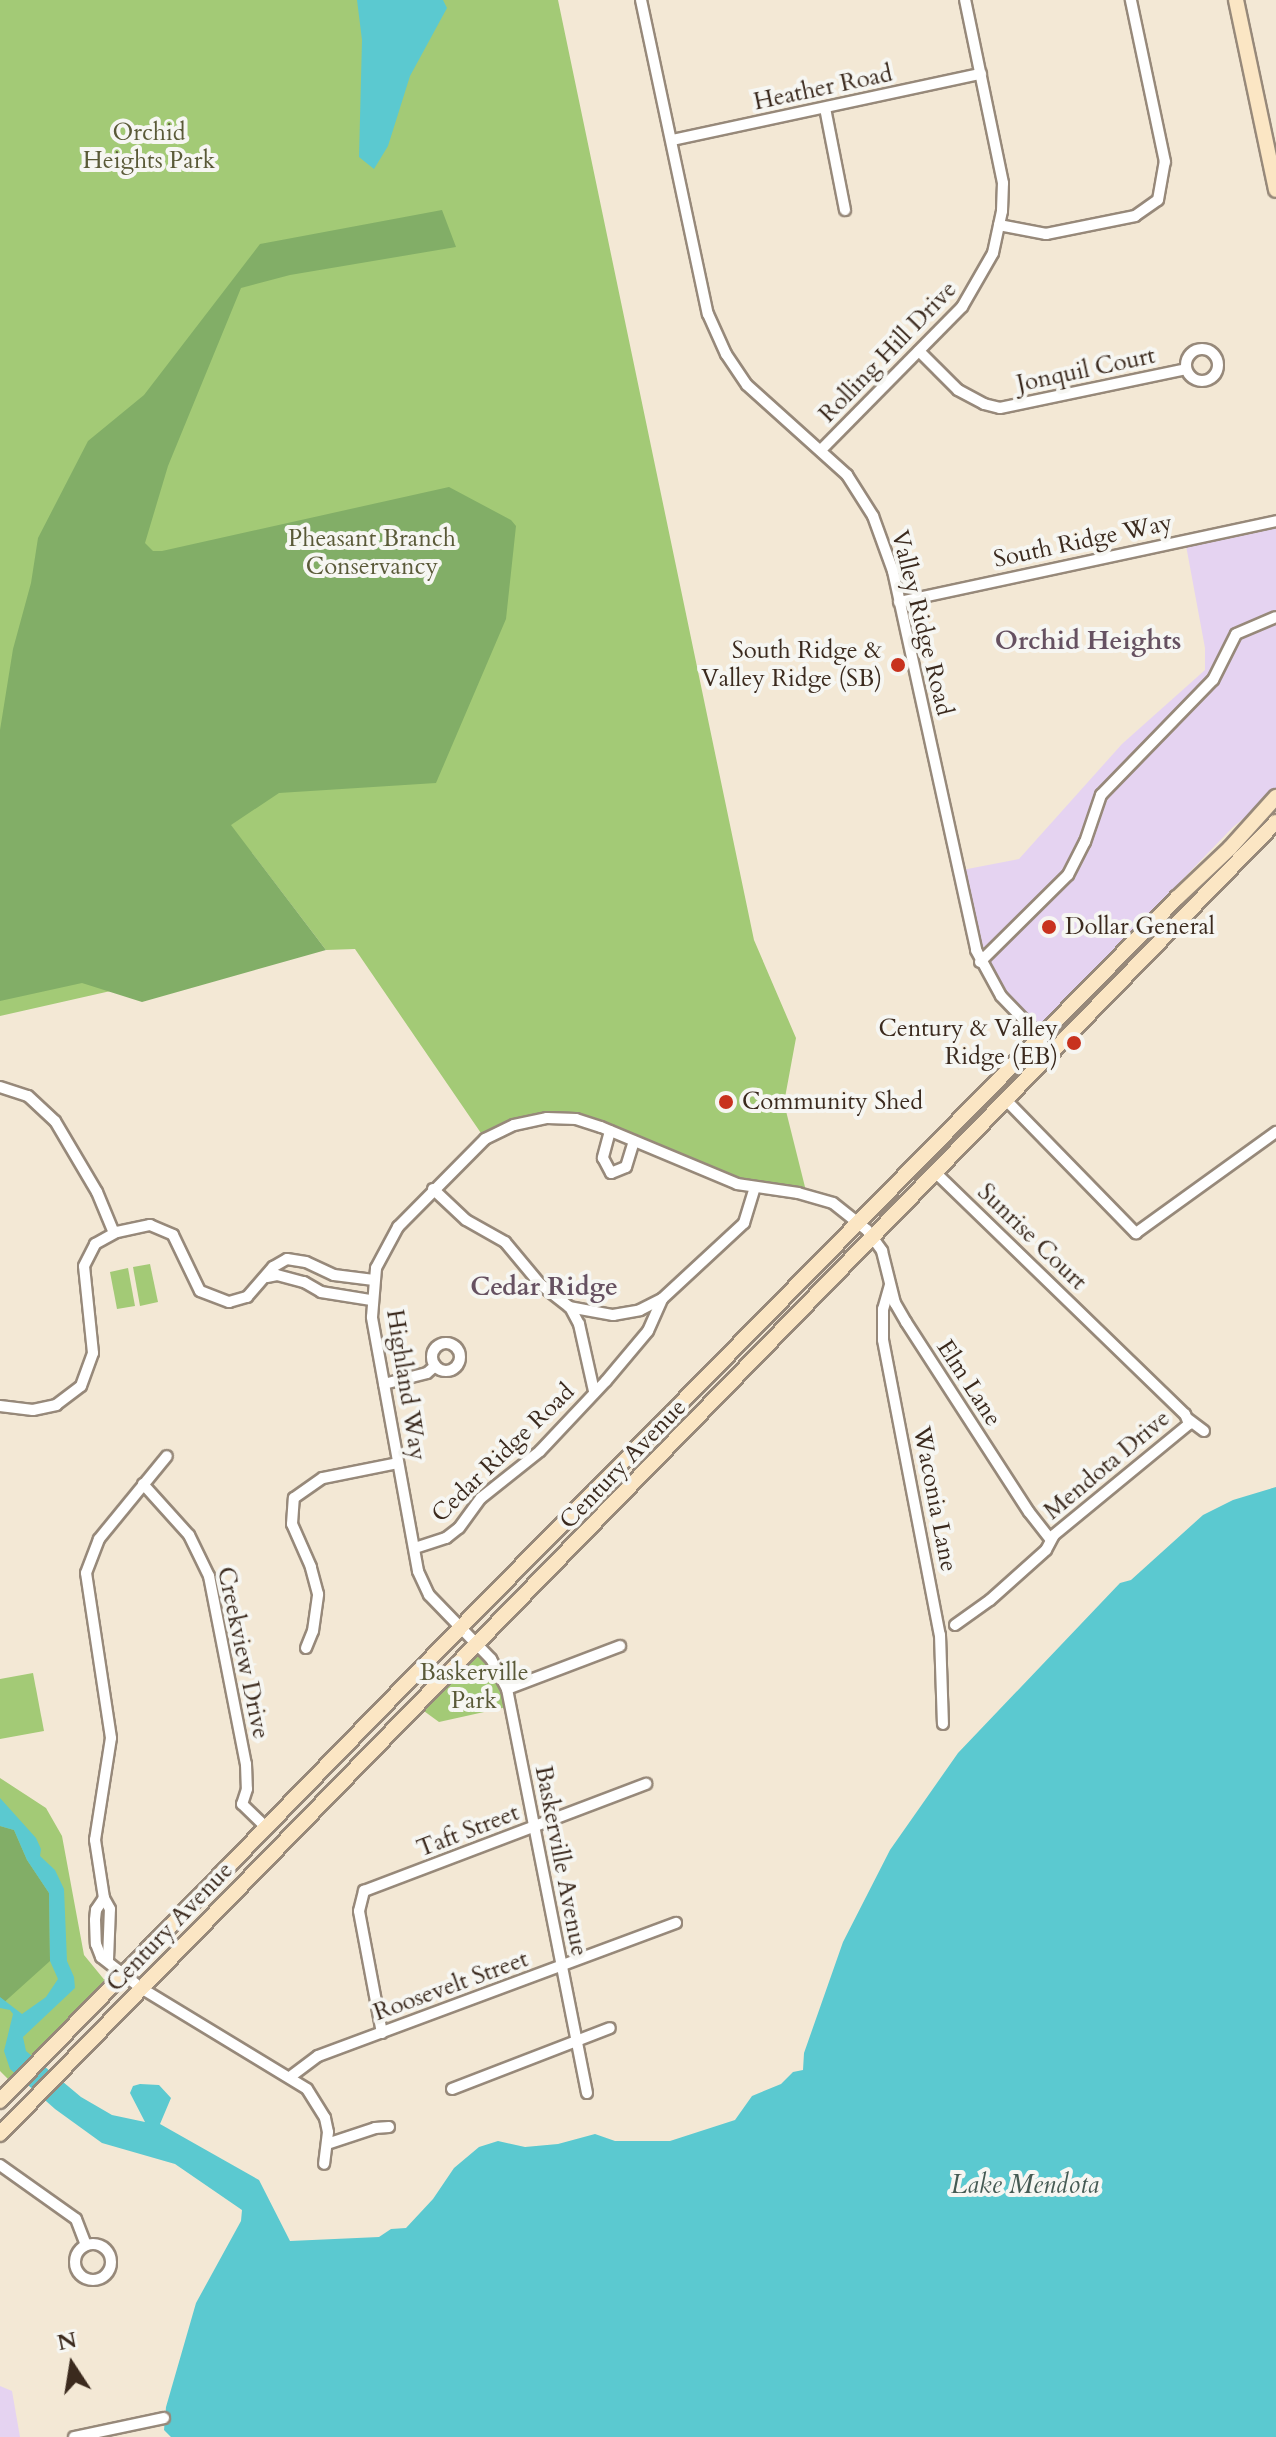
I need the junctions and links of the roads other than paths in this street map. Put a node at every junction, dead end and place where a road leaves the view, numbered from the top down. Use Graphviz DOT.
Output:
graph roads {
  1 [pos="641,0"];
  2 [pos="965,0"];
  3 [pos="1131,0"];
  4 [pos="1236,0"];
  5 [pos="981,74"];
  6 [pos="825,108"];
  7 [pos="672,140"];
  8 [pos="1276,190"];
  9 [pos="845,210"];
  10 [pos="999,225"];
  11 [pos="919,351"];
  12 [pos="1186,369"];
  13 [pos="821,450"];
  14 [pos="1276,521"];
  15 [pos="899,602"];
  16 [pos="1276,617"];
  17 [pos="1276,797"];
  18 [pos="1276,822"];
  19 [pos="980,962"];
  20 [pos="1041,1038"];
  21 [pos="1055,1052"];
  22 [pos="0,1087"];
  23 [pos="1007,1101"];
  24 [pos="610,1131"];
  25 [pos="1276,1132"];
  26 [pos="634,1141"];
  27 [pos="937,1174"];
  28 [pos="755,1188"];
  29 [pos="433,1189"];
  30 [pos="859,1223"];
  31 [pos="114,1233"];
  32 [pos="873,1239"];
  33 [pos="267,1277"];
  34 [pos="374,1280"];
  35 [pos="891,1283"];
  36 [pos="662,1299"];
  37 [pos="371,1300"];
  38 [pos="569,1307"];
  39 [pos="1099,1330"];
  40 [pos="435,1366"];
  41 [pos="384,1384"];
  42 [pos="594,1391"];
  43 [pos="0,1406"];
  44 [pos="1188,1419"];
  45 [pos="1204,1431"];
  46 [pos="167,1456"];
  47 [pos="398,1463"];
  48 [pos="143,1484"];
  49 [pos="1050,1539"];
  50 [pos="415,1548"];
  51 [pos="955,1625"];
  52 [pos="462,1626"];
  53 [pos="478,1644"];
  54 [pos="620,1646"];
  55 [pos="306,1648"];
  56 [pos="507,1689"];
  57 [pos="943,1724"];
  58 [pos="646,1784"];
  59 [pos="533,1827"];
  60 [pos="267,1828"];
  61 [pos="676,1923"];
  62 [pos="560,1967"];
  63 [pos="125,1975"];
  64 [pos="141,1988"];
  65 [pos="610,2028"];
  66 [pos="382,2033"];
  67 [pos="576,2041"];
  68 [pos="290,2077"];
  69 [pos="452,2089"];
  70 [pos="587,2093"];
  71 [pos="0,2101"];
  72 [pos="389,2127"];
  73 [pos="0,2134"];
  74 [pos="327,2144"];
  75 [pos="324,2164"];
  76 [pos="0,2165"];
  77 [pos="86,2245"];
  78 [pos="164,2418"];
  79 [pos="74,2437"];
  1 -- 7 [label="street, Valley Ridge Road"];
  2 -- 5 [label="street, Rolling Hill Drive"];
  3 -- 10 [label="street"];
  4 -- 8 [label="main road"];
  5 -- 6 [label="street, Heather Road"];
  5 -- 10 [label="street, Rolling Hill Drive"];
  6 -- 7 [label="street, Heather Road"];
  6 -- 9 [label="street"];
  7 -- 13 [label="street, Valley Ridge Road"];
  10 -- 11 [label="street, Rolling Hill Drive"];
  11 -- 12 [label="street, Jonquil Court"];
  11 -- 13 [label="street, Rolling Hill Drive"];
  13 -- 15 [label="street, Valley Ridge Road"];
  14 -- 15 [label="street, South Ridge Way"];
  15 -- 19 [label="street, Valley Ridge Road"];
  16 -- 19 [label="street"];
  17 -- 20 [label="main road, Century Avenue"];
  18 -- 21 [label="main road, Century Avenue"];
  19 -- 20 [label="street, Valley Ridge Road"];
  20 -- 21 [label="street, Valley Ridge Road"];
  20 -- 30 [label="main road, Century Avenue"];
  21 -- 23 [label="main road, Century Avenue"];
  22 -- 31 [label="street"];
  23 -- 25 [label="street"];
  23 -- 27 [label="main road, Century Avenue"];
  24 -- 26 [label="street, Highland Way"];
  24 -- 26 [label="street"];
  24 -- 29 [label="street, Highland Way"];
  26 -- 28 [label="street, Highland Way"];
  27 -- 32 [label="main road, Century Avenue"];
  27 -- 39 [label="street, Sunrise Court"];
  28 -- 30 [label="street, Highland Way"];
  28 -- 36 [label="street, Cedar Ridge Road"];
  29 -- 34 [label="street, Highland Way"];
  29 -- 38 [label="street"];
  30 -- 32 [label="street, Highland Way"];
  30 -- 52 [label="main road, Century Avenue"];
  31 -- 33 [label="street"];
  31 -- 43 [label="street"];
  32 -- 35 [label="street, Elm Lane"];
  32 -- 53 [label="main road, Century Avenue"];
  33 -- 34 [label="street"];
  33 -- 37 [label="street"];
  34 -- 37 [label="street, Highland Way"];
  35 -- 49 [label="street, Elm Lane"];
  35 -- 57 [label="street, Waconia Lane"];
  36 -- 38 [label="street"];
  36 -- 42 [label="street, Cedar Ridge Road"];
  37 -- 41 [label="street, Highland Way"];
  38 -- 42 [label="street"];
  39 -- 44 [label="street, Mendota Drive"];
  40 -- 41 [label="street"];
  41 -- 47 [label="street, Highland Way"];
  42 -- 50 [label="street, Cedar Ridge Road"];
  44 -- 45 [label="street"];
  44 -- 49 [label="street, Mendota Drive"];
  46 -- 48 [label="street"];
  47 -- 50 [label="street, Highland Way"];
  47 -- 55 [label="street"];
  48 -- 60 [label="street, Creekview Drive"];
  48 -- 63 [label="street"];
  49 -- 51 [label="street, Mendota Drive"];
  50 -- 52 [label="street, Highland Way"];
  52 -- 53 [label="street, Highland Way"];
  52 -- 60 [label="main road, Century Avenue"];
  53 -- 56 [label="street, Baskerville Avenue"];
  53 -- 64 [label="main road, Century Avenue"];
  54 -- 56 [label="street"];
  56 -- 59 [label="street, Baskerville Avenue"];
  58 -- 59 [label="street, Taft Street"];
  59 -- 62 [label="street, Baskerville Avenue"];
  59 -- 66 [label="street, Taft Street"];
  60 -- 63 [label="main road, Century Avenue"];
  61 -- 62 [label="street, Roosevelt Street"];
  62 -- 66 [label="street, Roosevelt Street"];
  62 -- 67 [label="street, Baskerville Avenue"];
  63 -- 64 [label="street"];
  63 -- 71 [label="main road, Century Avenue"];
  64 -- 68 [label="street"];
  64 -- 73 [label="main road, Century Avenue"];
  65 -- 67 [label="street"];
  66 -- 68 [label="street, Roosevelt Street"];
  67 -- 69 [label="street"];
  67 -- 70 [label="street, Baskerville Avenue"];
  68 -- 74 [label="street"];
  72 -- 74 [label="street"];
  74 -- 75 [label="street"];
  76 -- 77 [label="street"];
  78 -- 79 [label="street"];
}
